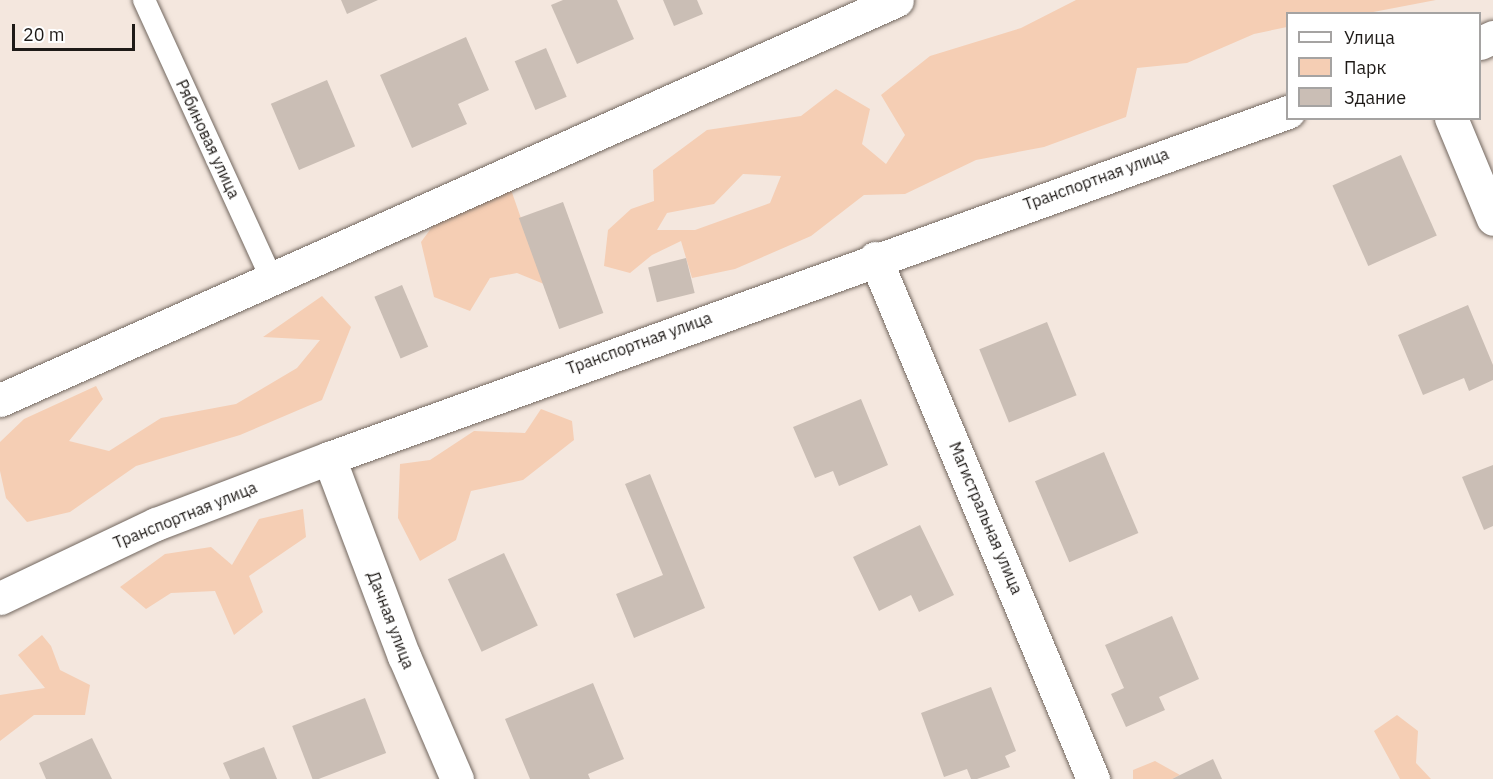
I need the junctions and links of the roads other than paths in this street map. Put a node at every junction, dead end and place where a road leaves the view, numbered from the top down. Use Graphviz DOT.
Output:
graph roads {
  1 [pos="144,0"];
  2 [pos="897,0"];
  3 [pos="851,9"];
  4 [pos="1286,112"];
  5 [pos="1452,120"];
  6 [pos="1493,219"];
  7 [pos="875,258"];
  8 [pos="272,279"];
  9 [pos="0,400"];
  10 [pos="329,458"];
  11 [pos="0,598"];
  12 [pos="457,779"];
  13 [pos="1093,779"];
  1 -- 8 [label="lane, Рябиновая улица"];
  2 -- 3 [label="street"];
  3 -- 8 [label="street"];
  4 -- 7 [label="street, Транспортная улица"];
  5 -- 6 [label="street"];
  7 -- 10 [label="street, Транспортная улица"];
  7 -- 13 [label="street, Магистральная улица"];
  8 -- 9 [label="street"];
  10 -- 11 [label="street, Транспортная улица"];
  10 -- 12 [label="street, Дачная улица"];
}
